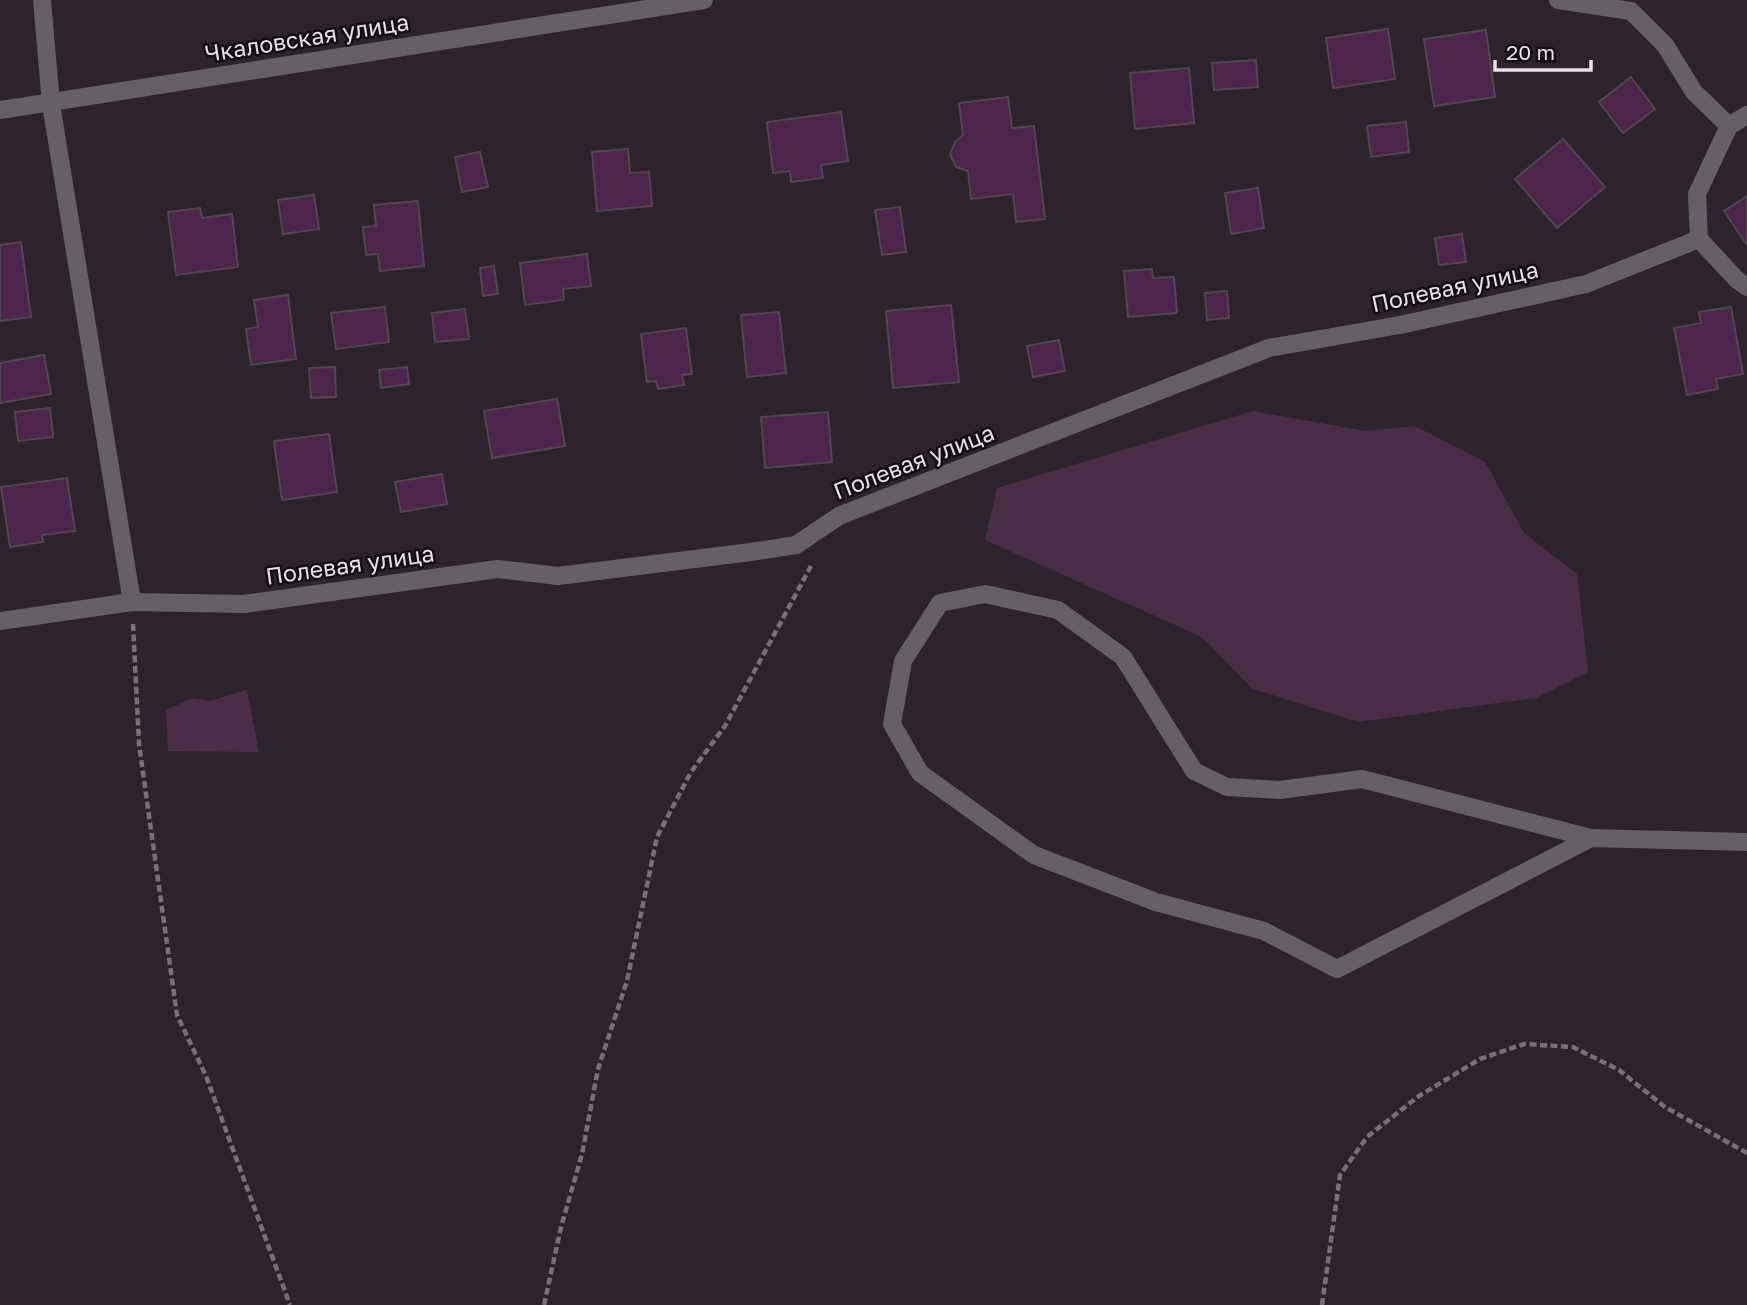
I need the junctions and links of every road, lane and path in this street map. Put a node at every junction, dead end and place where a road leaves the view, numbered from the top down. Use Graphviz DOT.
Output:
graph roads {
  1 [pos="42,0"];
  2 [pos="705,0"];
  3 [pos="1558,0"];
  4 [pos="51,104"];
  5 [pos="0,110"];
  6 [pos="1747,115"];
  7 [pos="1729,126"];
  8 [pos="1699,239"];
  9 [pos="1747,287"];
  10 [pos="814,560"];
  11 [pos="132,602"];
  12 [pos="0,621"];
  13 [pos="1591,838"];
  14 [pos="1747,842"];
  15 [pos="1747,1153"];
  16 [pos="290,1305"];
  17 [pos="544,1305"];
  18 [pos="1322,1305"];
  1 -- 4 [label="street"];
  2 -- 4 [label="street, Чкаловская улица"];
  3 -- 7 [label="street"];
  4 -- 5 [label="street, Чкаловская улица"];
  4 -- 11 [label="street"];
  6 -- 7 [label="street"];
  7 -- 8 [label="street"];
  8 -- 9 [label="street"];
  8 -- 11 [label="street, Полевая улица"];
  10 -- 17 [label="path"];
  11 -- 12 [label="street, Полевая улица"];
  11 -- 16 [label="path"];
  13 -- 13 [label="street"];
  13 -- 14 [label="street"];
  15 -- 18 [label="path"];
}
